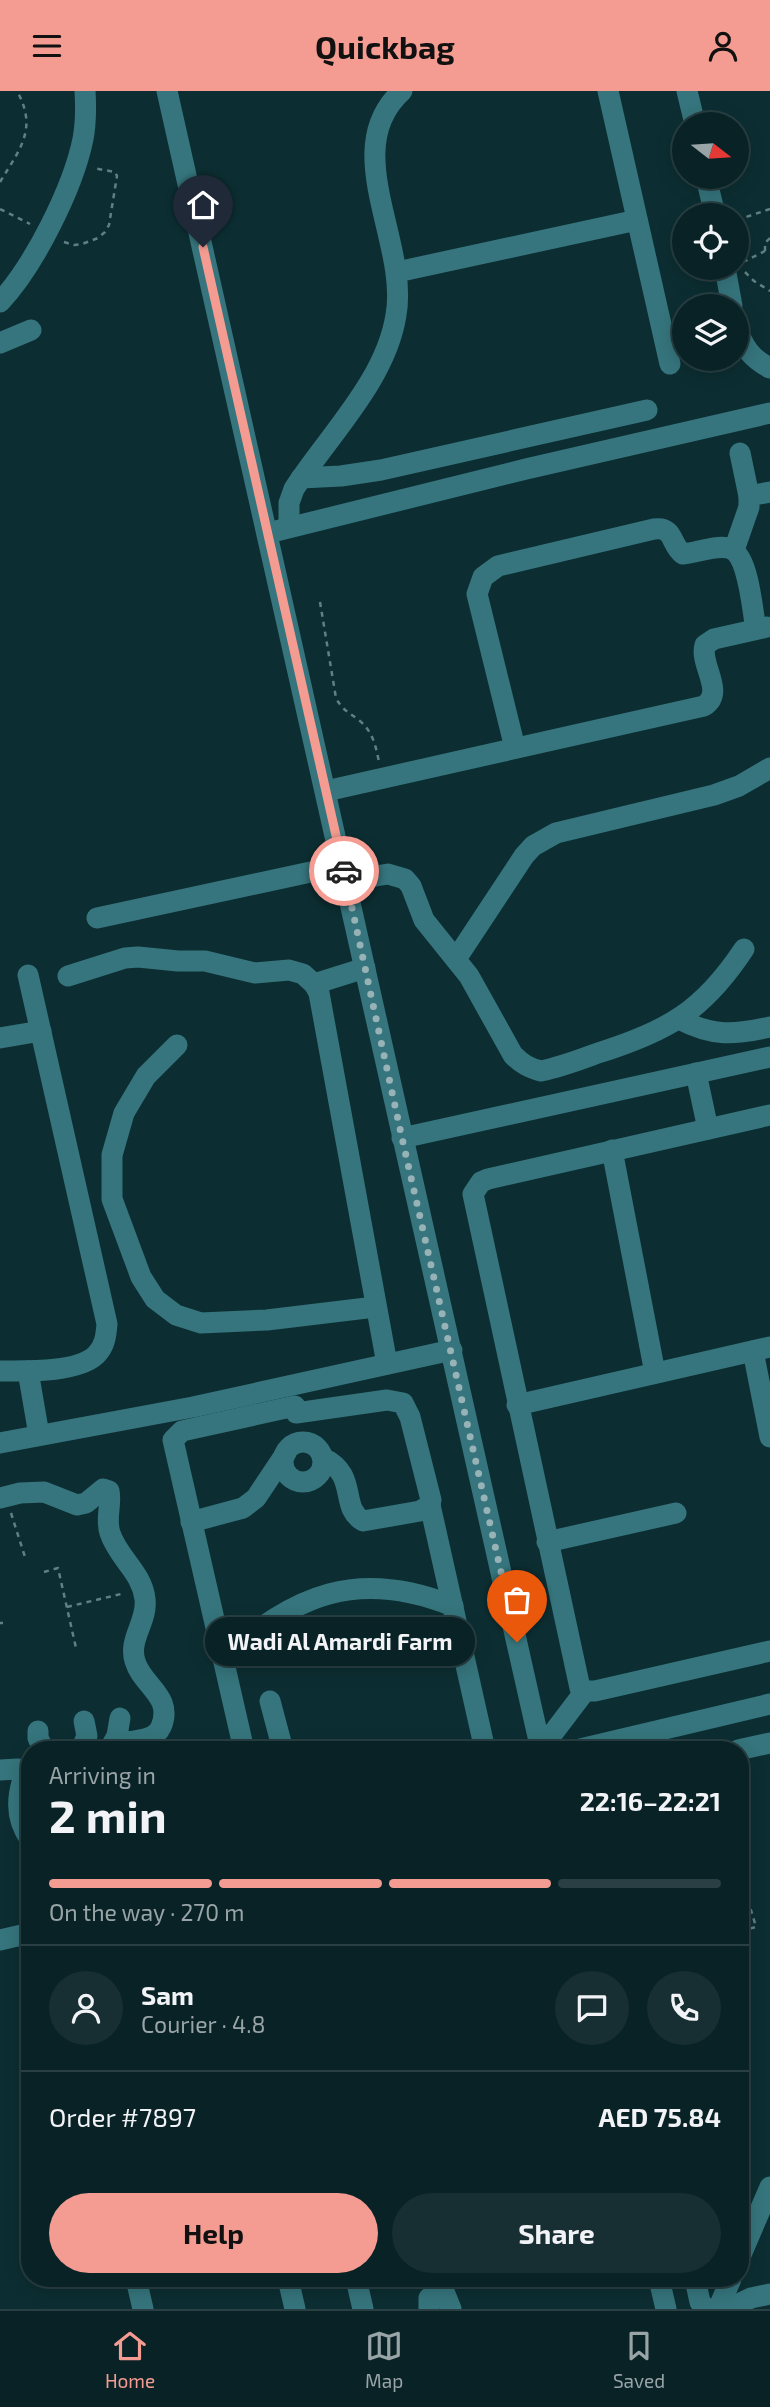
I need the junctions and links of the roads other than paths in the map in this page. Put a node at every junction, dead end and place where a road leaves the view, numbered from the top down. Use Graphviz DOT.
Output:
graph roads {
  1 [pos="85,91"];
  2 [pos="167,91"];
  3 [pos="402,91"];
  4 [pos="607,91"];
  5 [pos="687,91"];
  6 [pos="692,112"];
  7 [pos="637,220"];
  8 [pos="397,272"];
  9 [pos="0,302"];
  10 [pos="31,330"];
  11 [pos="0,343"];
  12 [pos="749,354"];
  13 [pos="670,364"];
  14 [pos="770,368"];
  15 [pos="647,410"];
  16 [pos="770,413"];
  17 [pos="740,453"];
  18 [pos="301,478"];
  19 [pos="760,494"];
  20 [pos="278,530"];
  21 [pos="734,550"];
  22 [pos="763,628"];
  23 [pos="515,748"];
  24 [pos="770,768"];
  25 [pos="326,791"];
  26 [pos="345,873"];
  27 [pos="97,918"];
  28 [pos="744,949"];
  29 [pos="456,959"];
  30 [pos="365,968"];
  31 [pos="28,975"];
  32 [pos="68,976"];
  33 [pos="314,983"];
  34 [pos="679,1019"];
  35 [pos="770,1027"];
  36 [pos="41,1031"];
  37 [pos="0,1038"];
  38 [pos="177,1045"];
  39 [pos="770,1057"];
  40 [pos="696,1073"];
  41 [pos="770,1115"];
  42 [pos="708,1129"];
  43 [pos="402,1138"];
  44 [pos="612,1150"];
  45 [pos="375,1307"];
  46 [pos="761,1349"];
  47 [pos="452,1350"];
  48 [pos="387,1364"];
  49 [pos="0,1371"];
  50 [pos="28,1371"];
  51 [pos="655,1373"];
  52 [pos="294,1402"];
  53 [pos="517,1405"];
  54 [pos="39,1435"];
  55 [pos="770,1437"];
  56 [pos="0,1443"];
  57 [pos="294,1447"];
  58 [pos="323,1458"];
  59 [pos="3,1497"];
  60 [pos="430,1505"];
  61 [pos="676,1513"];
  62 [pos="191,1523"];
  63 [pos="547,1542"];
  64 [pos="453,1606"];
  65 [pos="770,1651"];
  66 [pos="223,1659"];
  67 [pos="585,1691"];
  68 [pos="270,1701"];
  69 [pos="770,1704"];
  70 [pos="120,1718"];
  71 [pos="84,1721"];
  72 [pos="85,1741"];
  73 [pos="113,1741"];
  74 [pos="133,1741"];
  75 [pos="242,1741"];
  76 [pos="281,1741"];
  77 [pos="483,1741"];
  78 [pos="539,1741"];
  79 [pos="547,1741"];
  80 [pos="614,1741"];
  81 [pos="770,1742"];
  82 [pos="749,1747"];
  83 [pos="0,1770"];
  84 [pos="21,1771"];
  85 [pos="21,1786"];
  86 [pos="21,1820"];
  87 [pos="21,1935"];
  88 [pos="0,1940"];
  89 [pos="770,2187"];
  90 [pos="749,2236"];
  91 [pos="138,2287"];
  92 [pos="290,2287"];
  93 [pos="358,2287"];
  94 [pos="438,2287"];
  95 [pos="443,2287"];
  96 [pos="661,2287"];
  97 [pos="697,2287"];
  98 [pos="728,2287"];
  99 [pos="770,2294"];
  100 [pos="143,2309"];
  101 [pos="295,2309"];
  102 [pos="363,2309"];
  103 [pos="429,2309"];
  104 [pos="451,2309"];
  105 [pos="666,2309"];
  106 [pos="706,2309"];
  107 [pos="718,2309"];
  108 [pos="728,2309"];
  1 -- 9 [label="street"];
  2 -- 20 [label="street"];
  3 -- 8 [label="street"];
  4 -- 7 [label="street"];
  5 -- 6 [label="street"];
  7 -- 8 [label="street"];
  7 -- 13 [label="street"];
  8 -- 18 [label="street"];
  10 -- 11 [label="street"];
  12 -- 14 [label="street"];
  15 -- 18 [label="street"];
  16 -- 20 [label="street"];
  17 -- 19 [label="street"];
  18 -- 20 [label="street"];
  19 -- 21 [label="street"];
  20 -- 25 [label="street"];
  21 -- 22 [label="street"];
  21 -- 23 [label="street"];
  22 -- 23 [label="street"];
  23 -- 25 [label="street"];
  24 -- 29 [label="street"];
  25 -- 26 [label="street"];
  26 -- 27 [label="street"];
  26 -- 29 [label="street"];
  26 -- 30 [label="street"];
  28 -- 34 [label="street"];
  29 -- 34 [label="street"];
  30 -- 33 [label="street"];
  30 -- 43 [label="street"];
  31 -- 36 [label="street"];
  32 -- 33 [label="street"];
  33 -- 45 [label="street"];
  34 -- 35 [label="street"];
  36 -- 37 [label="street"];
  36 -- 50 [label="street"];
  38 -- 45 [label="street"];
  39 -- 40 [label="street"];
  40 -- 42 [label="street"];
  40 -- 43 [label="street"];
  41 -- 42 [label="street"];
  42 -- 44 [label="street"];
  43 -- 47 [label="street"];
  44 -- 51 [label="street"];
  44 -- 53 [label="street"];
  45 -- 48 [label="street"];
  46 -- 51 [label="street"];
  46 -- 55 [label="street"];
  47 -- 48 [label="street"];
  47 -- 78 [label="street"];
  48 -- 52 [label="street"];
  49 -- 50 [label="street"];
  50 -- 54 [label="street"];
  51 -- 53 [label="street"];
  52 -- 54 [label="street"];
  52 -- 57 [label="street"];
  52 -- 60 [label="street"];
  52 -- 62 [label="street"];
  53 -- 63 [label="street"];
  54 -- 56 [label="street"];
  57 -- 58 [label="street"];
  57 -- 58 [label="street"];
  57 -- 62 [label="street"];
  58 -- 60 [label="street"];
  59 -- 74 [label="street"];
  60 -- 64 [label="street"];
  61 -- 63 [label="street"];
  62 -- 66 [label="street"];
  63 -- 67 [label="street"];
  64 -- 66 [label="street"];
  64 -- 77 [label="street"];
  65 -- 67 [label="street"];
  66 -- 75 [label="street"];
  67 -- 79 [label="street"];
  68 -- 76 [label="street"];
  69 -- 80 [label="street"];
  70 -- 73 [label="street"];
  71 -- 72 [label="street"];
  81 -- 82 [label="street"];
  83 -- 84 [label="street"];
  85 -- 86 [label="street"];
  87 -- 88 [label="street"];
  89 -- 90 [label="street"];
  91 -- 100 [label="street"];
  92 -- 101 [label="street"];
  93 -- 102 [label="street"];
  94 -- 103 [label="street"];
  95 -- 104 [label="street"];
  96 -- 105 [label="street"];
  97 -- 106 [label="street"];
  98 -- 107 [label="street"];
  99 -- 108 [label="street"];
}
